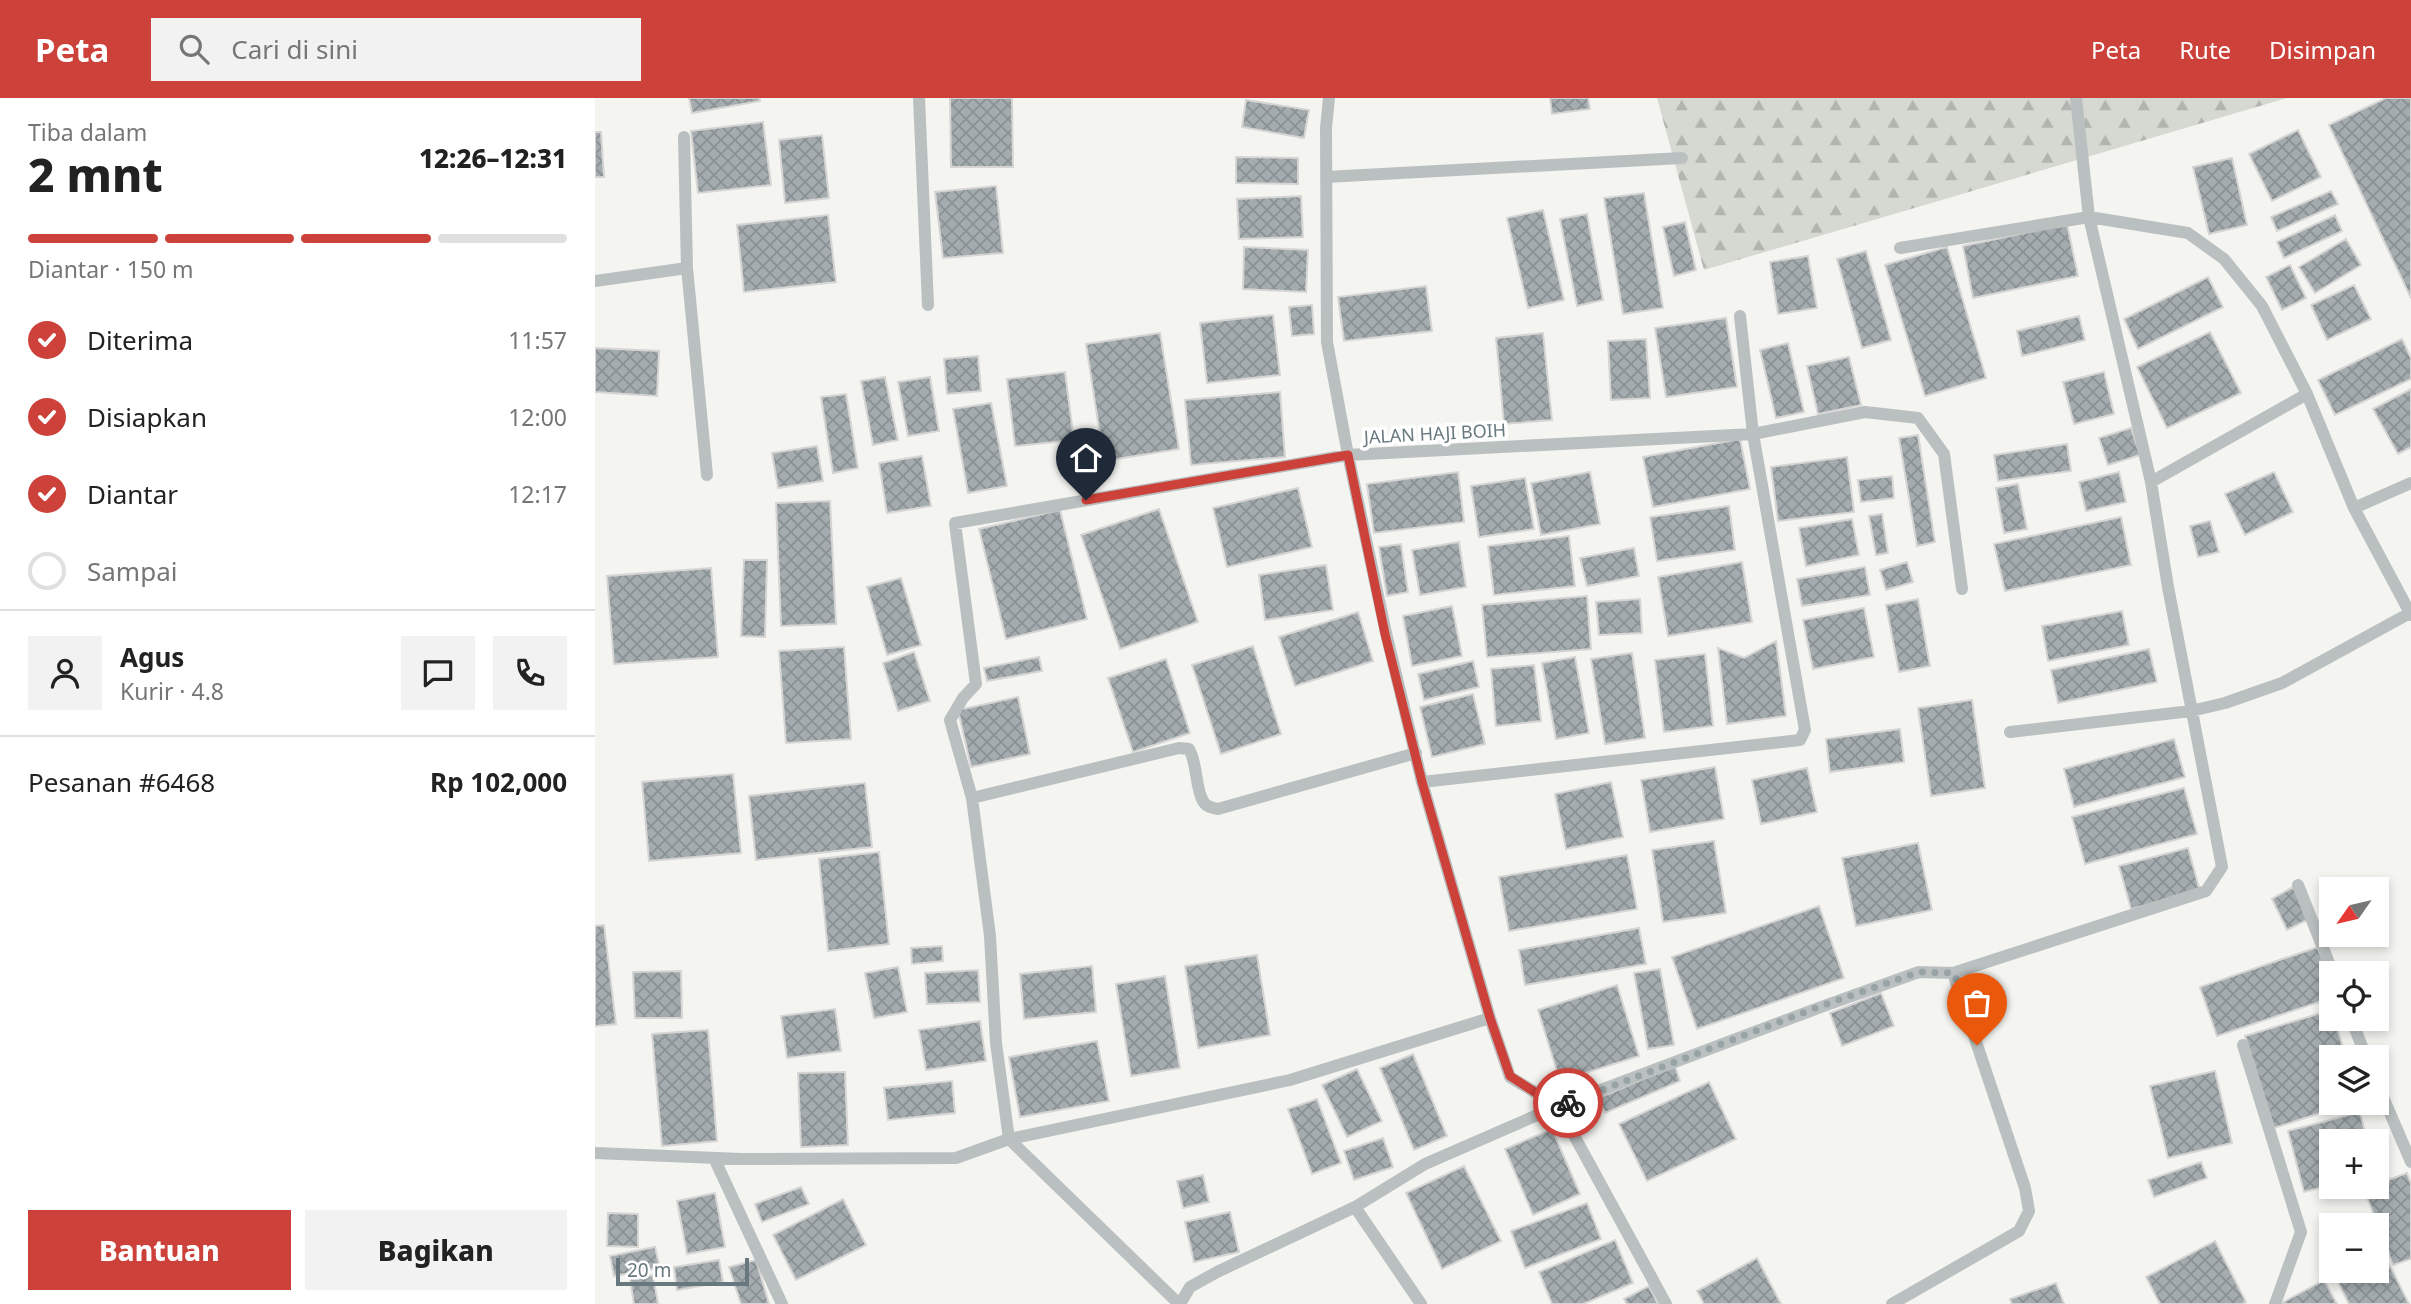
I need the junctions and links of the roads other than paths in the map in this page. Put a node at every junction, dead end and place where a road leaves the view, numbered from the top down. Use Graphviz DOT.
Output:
graph roads {
  1 [pos="919,98"];
  2 [pos="1329,98"];
  3 [pos="2076,98"];
  4 [pos="684,137"];
  5 [pos="1682,158"];
  6 [pos="1326,177"];
  7 [pos="2089,217"];
  8 [pos="1900,248"];
  9 [pos="687,268"];
  10 [pos="595,281"];
  11 [pos="928,305"];
  12 [pos="1740,316"];
  13 [pos="2307,394"];
  14 [pos="1753,434"];
  15 [pos="1348,455"];
  16 [pos="707,475"];
  17 [pos="2151,482"];
  18 [pos="2411,483"];
  19 [pos="2354,508"];
  20 [pos="1962,589"];
  21 [pos="2411,614"];
  22 [pos="2191,711"];
  23 [pos="2010,732"];
  24 [pos="1416,753"];
  25 [pos="1422,782"];
  26 [pos="972,798"];
  27 [pos="2298,885"];
  28 [pos="2328,961"];
  29 [pos="1954,973"];
  30 [pos="1490,1018"];
  31 [pos="2243,1045"];
  32 [pos="1558,1107"];
  33 [pos="2389,1111"];
  34 [pos="1009,1139"];
  35 [pos="595,1153"];
  36 [pos="715,1158"];
  37 [pos="2411,1162"];
  38 [pos="1355,1207"];
  39 [pos="782,1304"];
  40 [pos="1179,1304"];
  41 [pos="1421,1304"];
  42 [pos="1667,1304"];
  43 [pos="1892,1304"];
  44 [pos="2275,1304"];
  1 -- 11 [label="street"];
  2 -- 6 [label="street"];
  3 -- 7 [label="street"];
  4 -- 9 [label="street"];
  5 -- 6 [label="street"];
  6 -- 15 [label="street"];
  7 -- 8 [label="street"];
  7 -- 13 [label="street"];
  7 -- 17 [label="street"];
  9 -- 10 [label="street"];
  9 -- 16 [label="street"];
  12 -- 14 [label="street"];
  13 -- 17 [label="street"];
  13 -- 19 [label="street"];
  14 -- 15 [label="street, JALAN HAJI BOIH"];
  14 -- 20 [label="street, JALAN HAJI BOIH"];
  14 -- 25 [label="street"];
  15 -- 24 [label="street"];
  15 -- 26 [label="street, JALAN HAJI BOIH"];
  17 -- 22 [label="street"];
  18 -- 19 [label="street"];
  19 -- 21 [label="street"];
  21 -- 22 [label="street"];
  22 -- 23 [label="street"];
  22 -- 29 [label="street"];
  24 -- 25 [label="street"];
  24 -- 26 [label="street"];
  25 -- 30 [label="street"];
  26 -- 34 [label="street"];
  27 -- 28 [label="street"];
  29 -- 32 [label="street"];
  29 -- 43 [label="street"];
  30 -- 32 [label="street"];
  30 -- 34 [label="street"];
  31 -- 44 [label="street"];
  32 -- 38 [label="street"];
  32 -- 42 [label="street"];
  33 -- 37 [label="street"];
  34 -- 36 [label="street"];
  34 -- 40 [label="street"];
  35 -- 36 [label="street"];
  36 -- 39 [label="street"];
  38 -- 40 [label="street"];
  38 -- 41 [label="street"];
}
